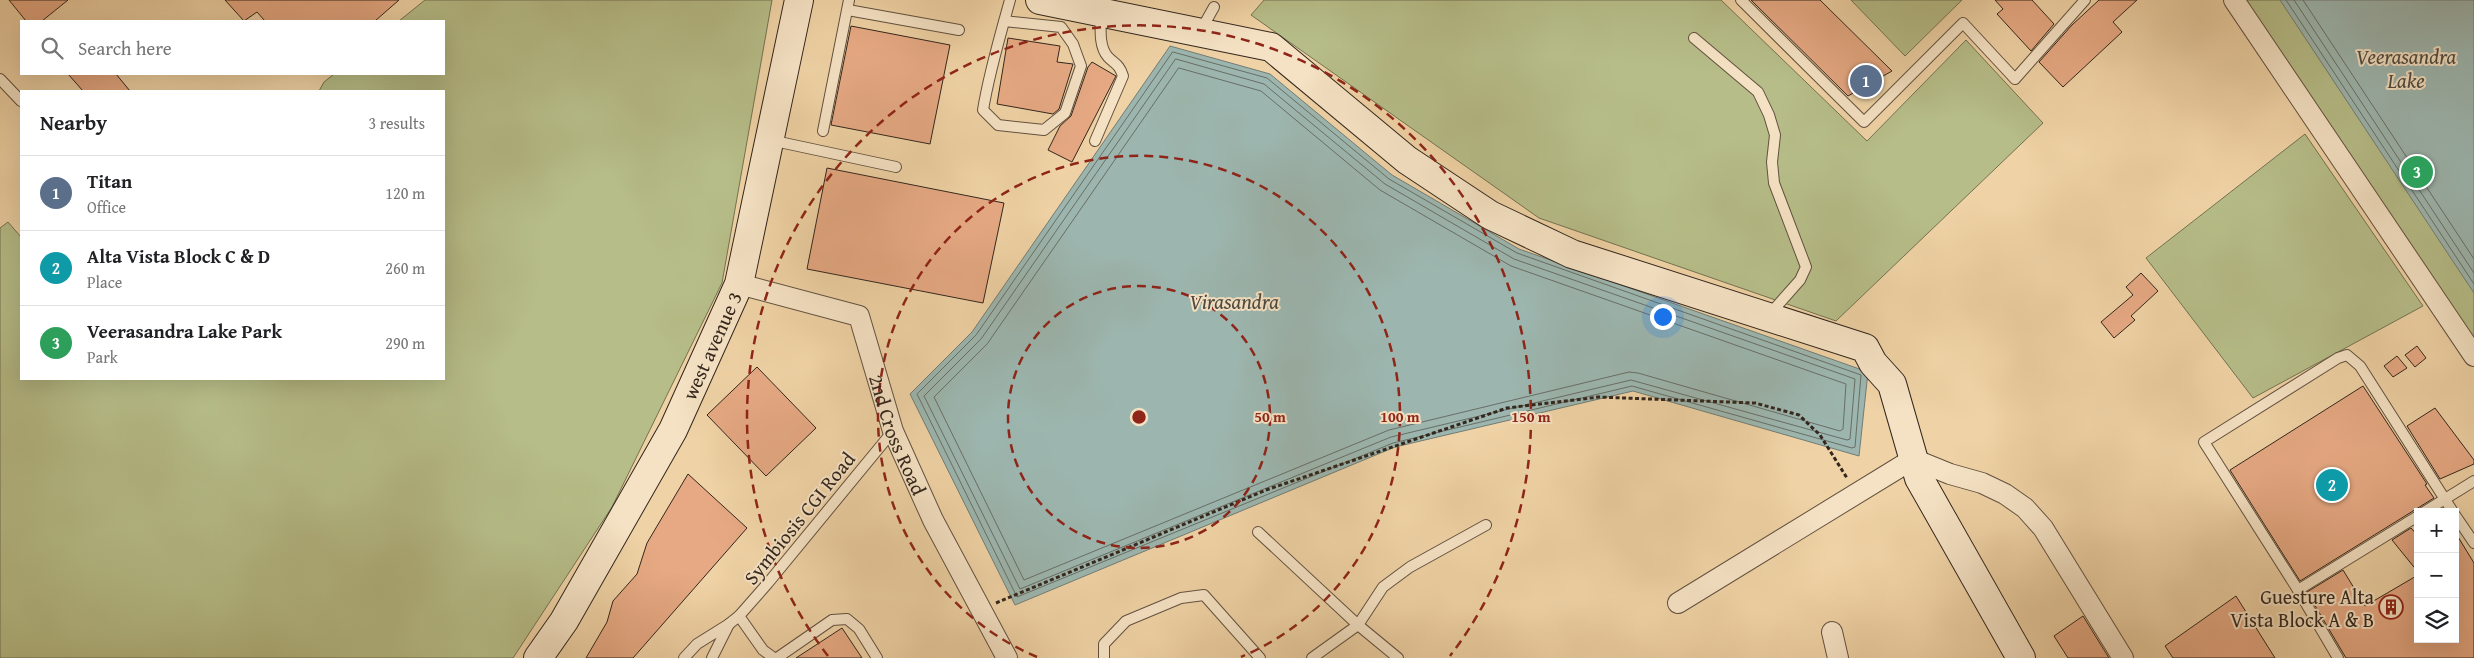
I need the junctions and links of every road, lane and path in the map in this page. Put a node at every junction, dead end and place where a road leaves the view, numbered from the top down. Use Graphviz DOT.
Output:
graph roads {
  1 [pos="799,0"];
  2 [pos="1010,0"];
  3 [pos="1040,0"];
  4 [pos="1741,0"];
  5 [pos="2085,0"];
  6 [pos="2234,0"];
  7 [pos="848,5"];
  8 [pos="1214,7"];
  9 [pos="1095,8"];
  10 [pos="1004,21"];
  11 [pos="959,30"];
  12 [pos="1200,32"];
  13 [pos="1694,38"];
  14 [pos="0,79"];
  15 [pos="20,100"];
  16 [pos="823,131"];
  17 [pos="769,140"];
  18 [pos="1095,141"];
  19 [pos="896,167"];
  20 [pos="739,284"];
  21 [pos="1767,317"];
  22 [pos="2474,356"];
  23 [pos="893,431"];
  24 [pos="1913,459"];
  25 [pos="2474,481"];
  26 [pos="1857,493"];
  27 [pos="2445,499"];
  28 [pos="2430,508"];
  29 [pos="2451,508"];
  30 [pos="2414,518"];
  31 [pos="2459,520"];
  32 [pos="1486,525"];
  33 [pos="1258,532"];
  34 [pos="2474,543"];
  35 [pos="2298,590"];
  36 [pos="1678,603"];
  37 [pos="981,609"];
  38 [pos="739,616"];
  39 [pos="729,624"];
  40 [pos="1358,625"];
  41 [pos="1832,632"];
  42 [pos="1844,656"];
  43 [pos="538,658"];
  44 [pos="684,658"];
  45 [pos="712,658"];
  46 [pos="775,658"];
  47 [pos="877,658"];
  48 [pos="1007,658"];
  49 [pos="1104,658"];
  50 [pos="1260,658"];
  51 [pos="1312,658"];
  52 [pos="1398,658"];
  53 [pos="2021,658"];
  54 [pos="2123,658"];
  55 [pos="2338,658"];
  1 -- 17 [label="street, west avenue 3"];
  2 -- 10 [label="lane"];
  3 -- 9 [label="street"];
  4 -- 5 [label="lane"];
  6 -- 22 [label="street"];
  7 -- 11 [label="lane"];
  7 -- 16 [label="lane"];
  8 -- 12 [label="lane"];
  9 -- 12 [label="street"];
  9 -- 18 [label="lane"];
  10 -- 10 [label="lane"];
  12 -- 21 [label="street"];
  13 -- 21 [label="lane"];
  14 -- 15 [label="lane"];
  17 -- 19 [label="lane"];
  17 -- 20 [label="street, west avenue 3"];
  20 -- 23 [label="street, 2nd Cross Road"];
  20 -- 43 [label="street, west avenue 3"];
  21 -- 24 [label="street"];
  23 -- 37 [label="street, 2nd Cross Road"];
  23 -- 38 [label="lane, Symbiosis CGI Road"];
  24 -- 26 [label="street"];
  24 -- 53 [label="street"];
  24 -- 54 [label="street"];
  25 -- 27 [label="lane"];
  26 -- 36 [label="street"];
  26 -- 37 [label="path"];
  27 -- 28 [label="lane"];
  27 -- 29 [label="lane"];
  27 -- 35 [label="lane"];
  30 -- 35 [label="lane"];
  31 -- 34 [label="lane"];
  32 -- 40 [label="lane"];
  33 -- 40 [label="lane"];
  35 -- 55 [label="lane"];
  37 -- 48 [label="street, 2nd Cross Road"];
  38 -- 39 [label="lane, Symbiosis CGI Road"];
  38 -- 46 [label="lane"];
  39 -- 44 [label="lane, Symbiosis CGI Road"];
  39 -- 45 [label="lane, Symbiosis CGI Road"];
  40 -- 51 [label="lane"];
  40 -- 52 [label="lane"];
  41 -- 42 [label="street"];
  46 -- 47 [label="lane"];
  49 -- 50 [label="lane"];
}
